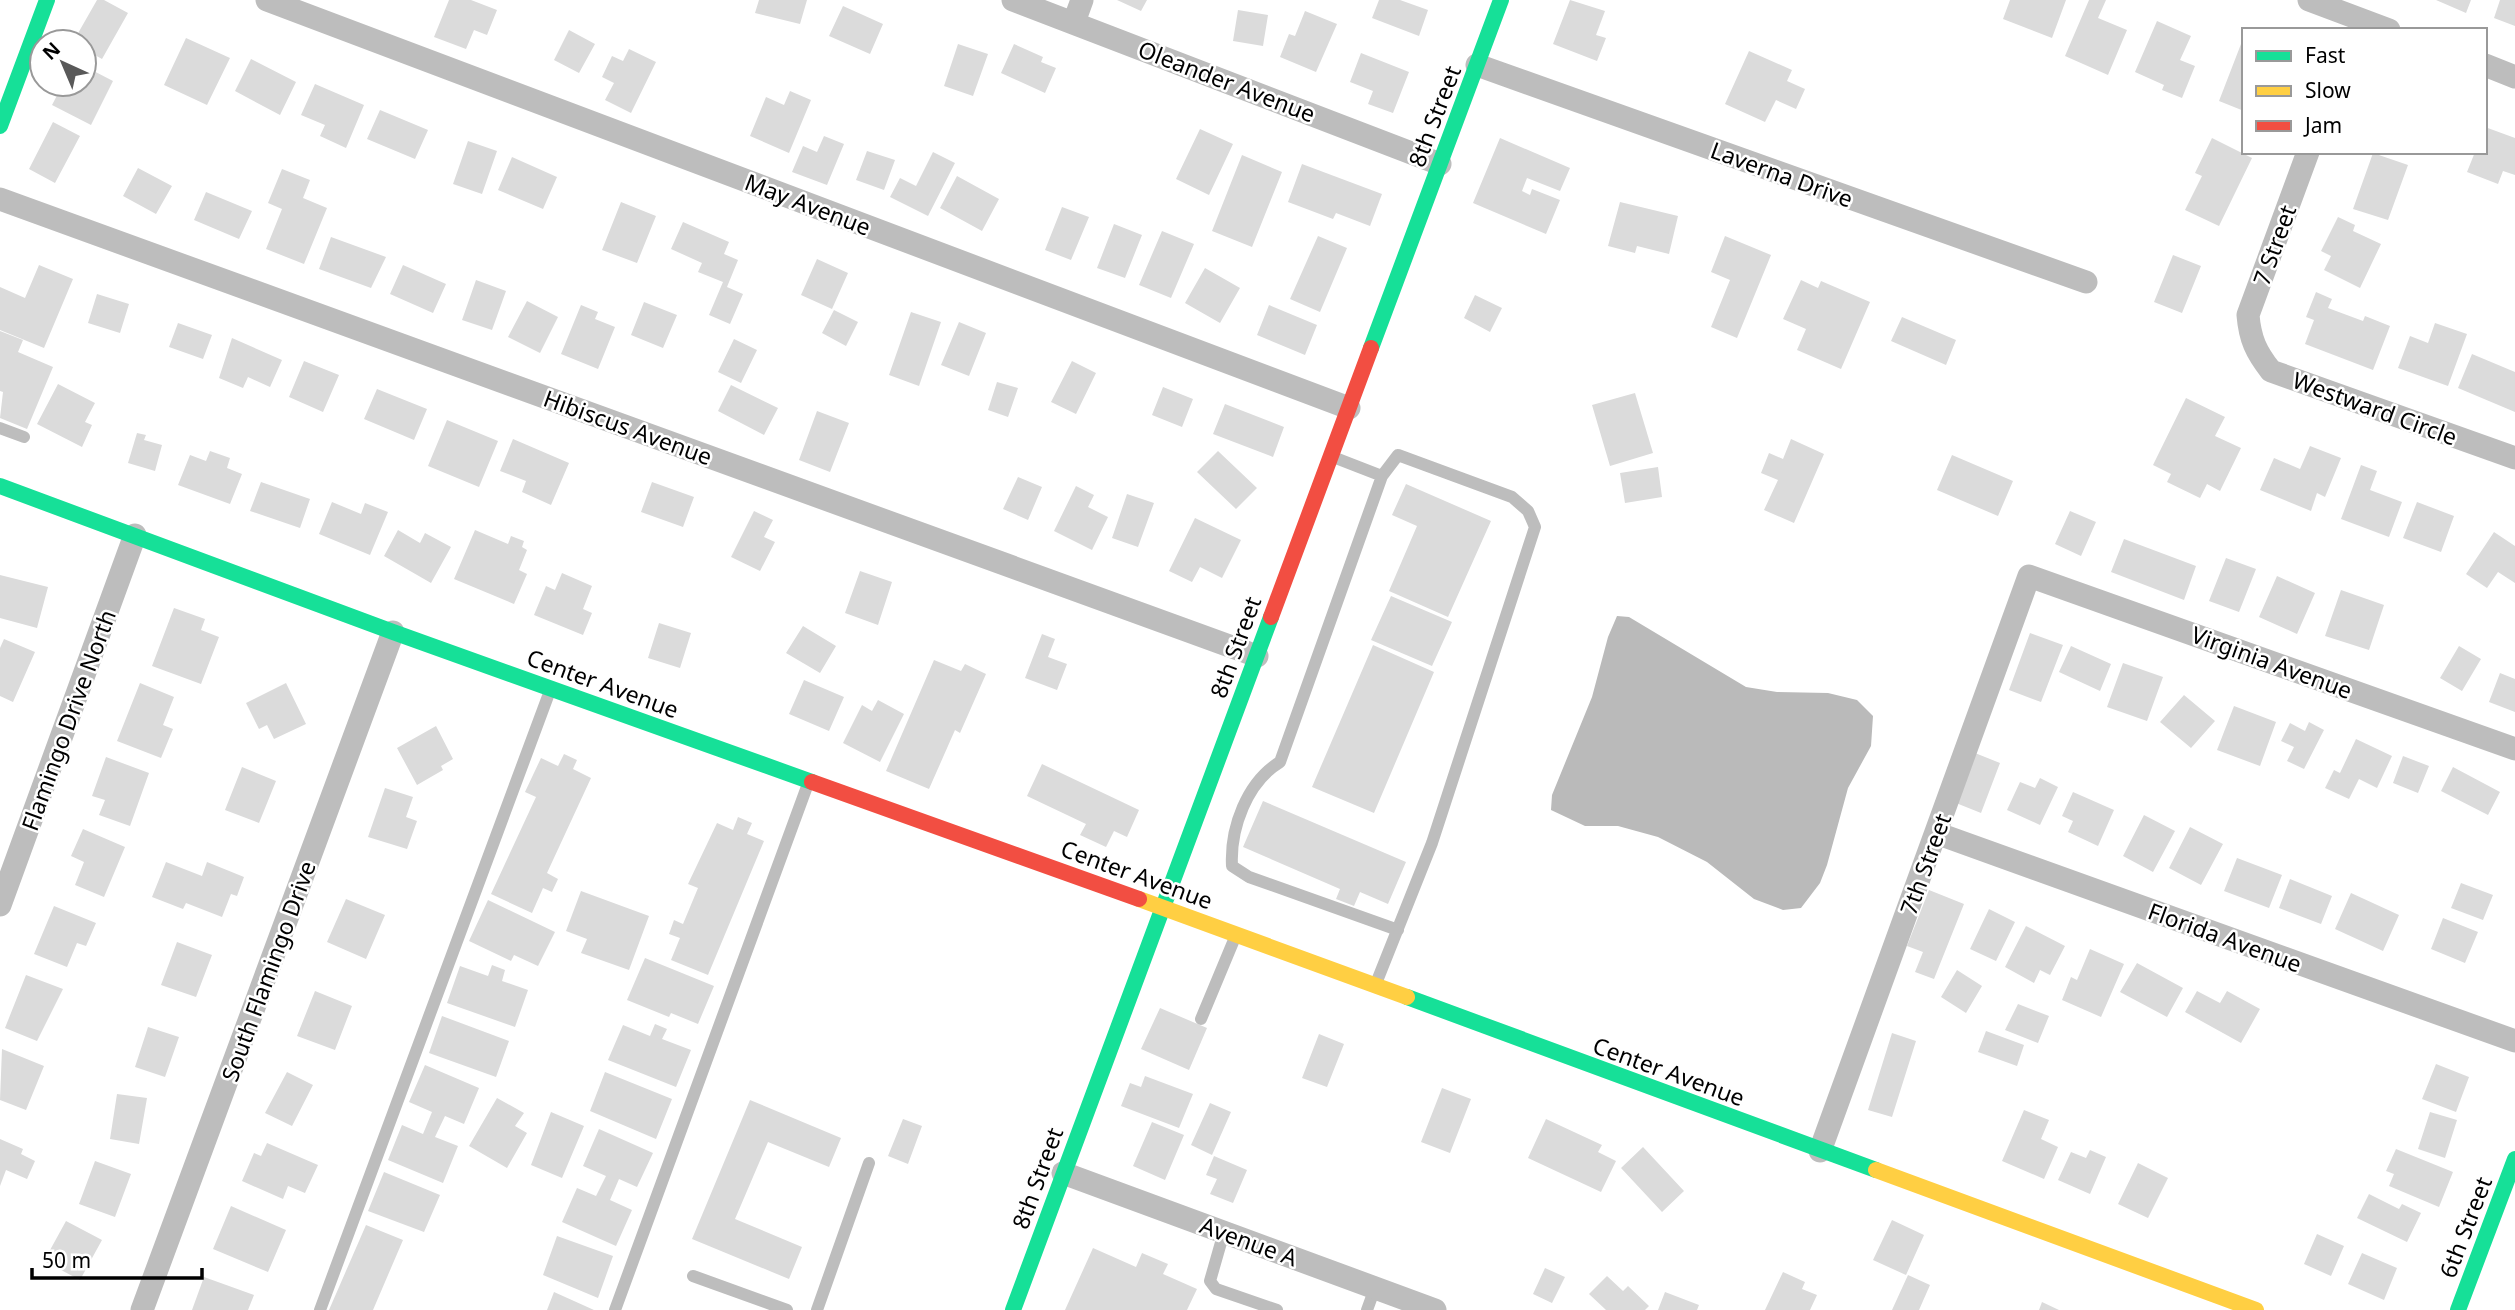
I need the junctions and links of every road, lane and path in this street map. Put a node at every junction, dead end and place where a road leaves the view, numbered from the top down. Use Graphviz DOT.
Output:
graph roads {
  1 [pos="47,0"];
  2 [pos="267,0"];
  3 [pos="1013,0"];
  4 [pos="1082,0"];
  5 [pos="1502,0"];
  6 [pos="2309,0"];
  7 [pos="1074,22"];
  8 [pos="2355,24"];
  9 [pos="2378,28"];
  10 [pos="1477,65"];
  11 [pos="2487,66"];
  12 [pos="2515,76"];
  13 [pos="0,126"];
  14 [pos="2307,154"];
  15 [pos="1440,164"];
  16 [pos="0,199"];
  17 [pos="2086,282"];
  18 [pos="2250,338"];
  19 [pos="1349,408"];
  20 [pos="0,428"];
  21 [pos="24,437"];
  22 [pos="1331,456"];
  23 [pos="2515,458"];
  24 [pos="1382,476"];
  25 [pos="0,486"];
  26 [pos="135,535"];
  27 [pos="2029,576"];
  28 [pos="393,632"];
  29 [pos="1256,656"];
  30 [pos="551,688"];
  31 [pos="2515,749"];
  32 [pos="809,781"];
  33 [pos="1936,833"];
  34 [pos="0,905"];
  35 [pos="1162,907"];
  36 [pos="1398,930"];
  37 [pos="1236,935"];
  38 [pos="1375,986"];
  39 [pos="1201,1020"];
  40 [pos="2515,1041"];
  41 [pos="1820,1151"];
  42 [pos="2515,1159"];
  43 [pos="869,1163"];
  44 [pos="1063,1173"];
  45 [pos="1224,1232"];
  46 [pos="692,1276"];
  47 [pos="1375,1288"];
  48 [pos="142,1310"];
  49 [pos="320,1310"];
  50 [pos="615,1310"];
  51 [pos="787,1310"];
  52 [pos="817,1310"];
  53 [pos="1013,1310"];
  54 [pos="1277,1310"];
  55 [pos="1367,1310"];
  56 [pos="1435,1310"];
  57 [pos="2256,1310"];
  58 [pos="2458,1310"];
  1 -- 13 [label="street"];
  2 -- 19 [label="street, May Avenue"];
  3 -- 7 [label="street, Oleander Avenue"];
  4 -- 7 [label="street"];
  5 -- 10 [label="street, 8th Street"];
  6 -- 8 [label="street"];
  7 -- 15 [label="street, Oleander Avenue"];
  8 -- 9 [label="street"];
  10 -- 15 [label="street, 8th Street"];
  10 -- 17 [label="street, Laverna Drive"];
  11 -- 12 [label="street"];
  14 -- 18 [label="street, 7 Street"];
  15 -- 19 [label="street, 8th Street"];
  16 -- 29 [label="street, Hibiscus Avenue"];
  18 -- 23 [label="street, Westward Circle"];
  19 -- 22 [label="street, 8th Street"];
  20 -- 21 [label="lane"];
  22 -- 24 [label="lane"];
  22 -- 29 [label="street, 8th Street"];
  24 -- 36 [label="lane"];
  24 -- 36 [label="lane"];
  25 -- 26 [label="street, Center Avenue"];
  26 -- 28 [label="street, Center Avenue"];
  26 -- 34 [label="street, Flamingo Drive North"];
  27 -- 31 [label="street, Virginia Avenue"];
  27 -- 33 [label="street, 7th Street"];
  28 -- 30 [label="street, Center Avenue"];
  28 -- 48 [label="street, South Flamingo Drive"];
  29 -- 35 [label="street, 8th Street"];
  30 -- 32 [label="street, Center Avenue"];
  30 -- 49 [label="lane"];
  32 -- 35 [label="street, Center Avenue"];
  32 -- 50 [label="lane"];
  33 -- 40 [label="street, Florida Avenue"];
  33 -- 41 [label="street, 7th Street"];
  35 -- 37 [label="street, Center Avenue"];
  35 -- 44 [label="street, 8th Street"];
  36 -- 38 [label="lane"];
  37 -- 38 [label="street, Center Avenue"];
  37 -- 39 [label="lane"];
  38 -- 41 [label="street, Center Avenue"];
  41 -- 57 [label="street, Center Avenue"];
  42 -- 58 [label="street, 6th Street"];
  43 -- 52 [label="lane"];
  44 -- 45 [label="street, Avenue A"];
  44 -- 53 [label="street, 8th Street"];
  45 -- 47 [label="street, Avenue A"];
  45 -- 54 [label="lane"];
  46 -- 51 [label="lane"];
  47 -- 55 [label="lane"];
  47 -- 56 [label="street, Avenue A"];
}
